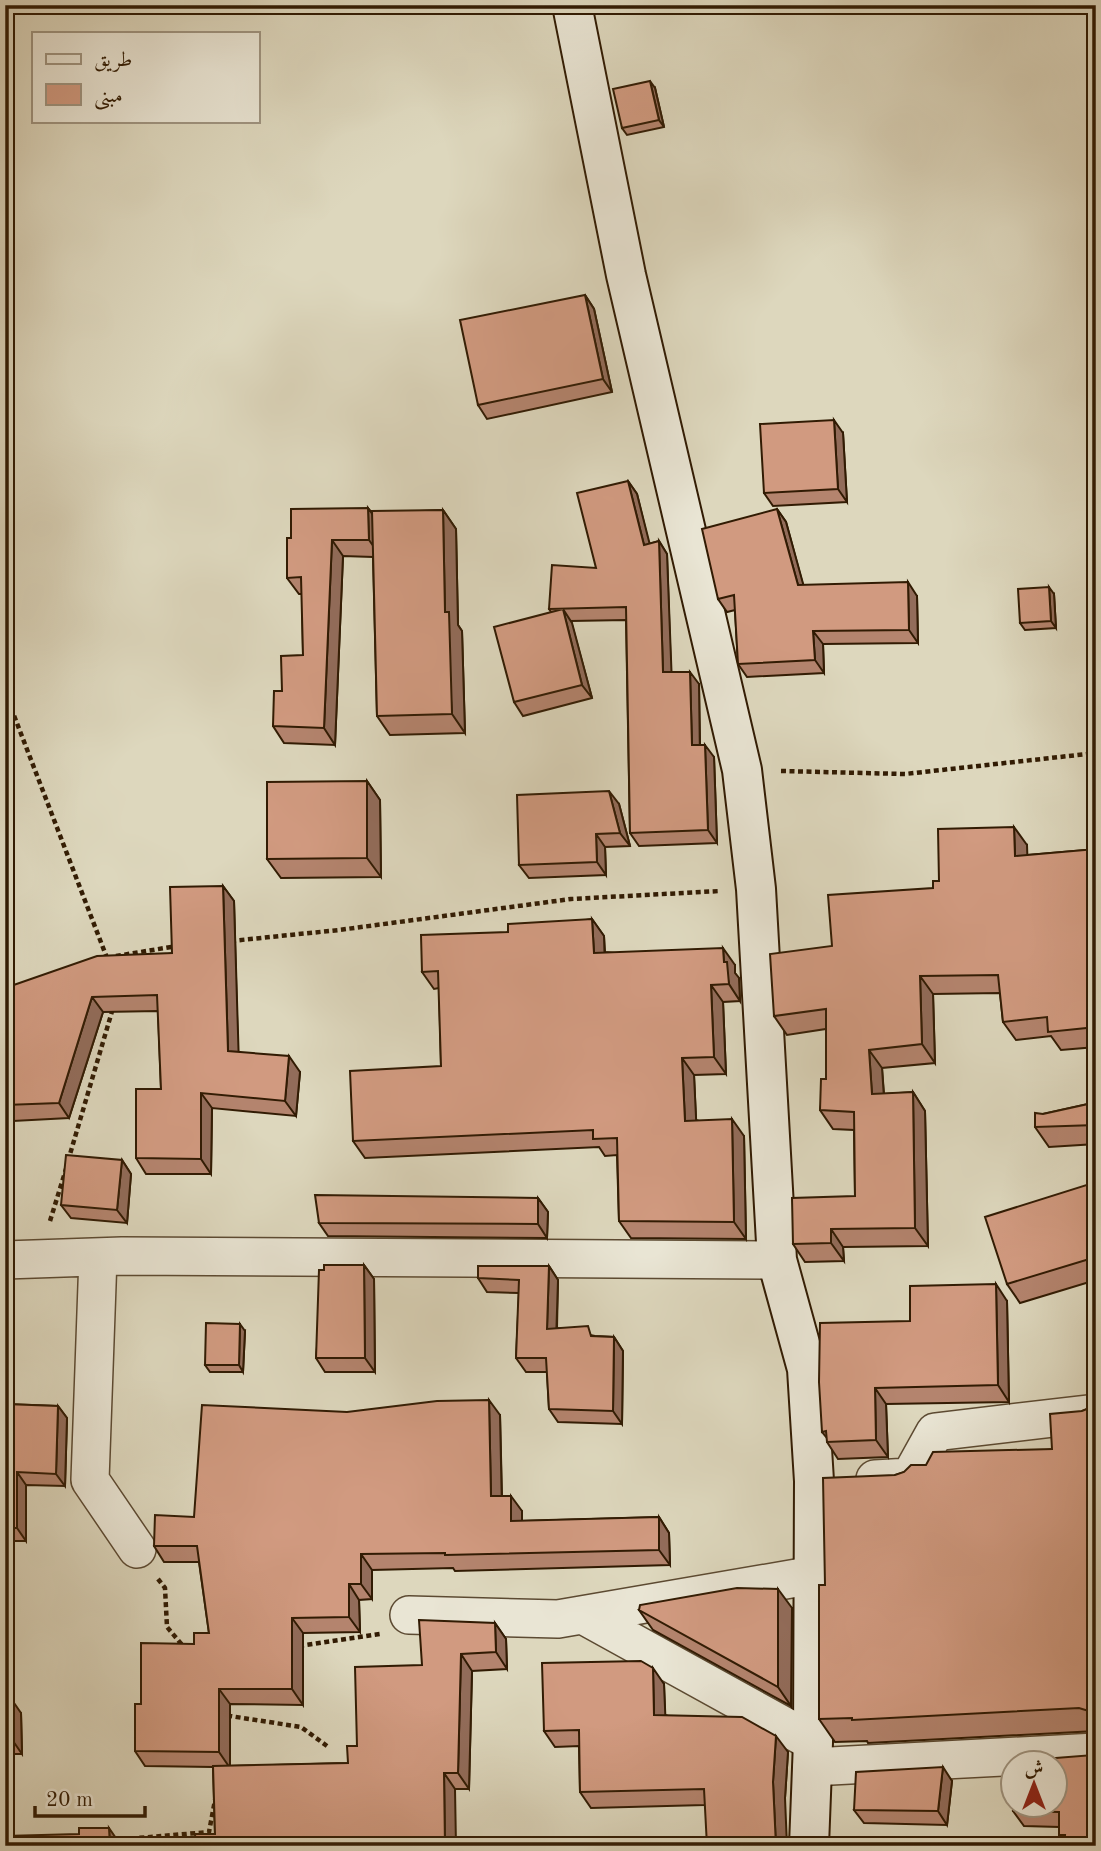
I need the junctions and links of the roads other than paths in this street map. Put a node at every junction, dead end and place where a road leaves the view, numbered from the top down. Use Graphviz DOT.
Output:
graph roads {
  1 [pos="572,5"];
  2 [pos="98,1257"];
  3 [pos="22,1259"];
  4 [pos="778,1260"];
  5 [pos="1096,1413"];
  6 [pos="814,1481"];
  7 [pos="138,1549"];
  8 [pos="814,1575"];
  9 [pos="409,1615"];
  10 [pos="583,1615"];
  11 [pos="1096,1752"];
  12 [pos="813,1755"];
  13 [pos="809,1846"];
  1 -- 4 [label="street"];
  2 -- 3 [label="street"];
  2 -- 4 [label="street"];
  2 -- 7 [label="street"];
  4 -- 6 [label="street"];
  5 -- 6 [label="street"];
  6 -- 8 [label="street"];
  8 -- 10 [label="street"];
  8 -- 12 [label="street"];
  9 -- 10 [label="street"];
  10 -- 12 [label="street"];
  11 -- 12 [label="street"];
  12 -- 13 [label="street"];
}
